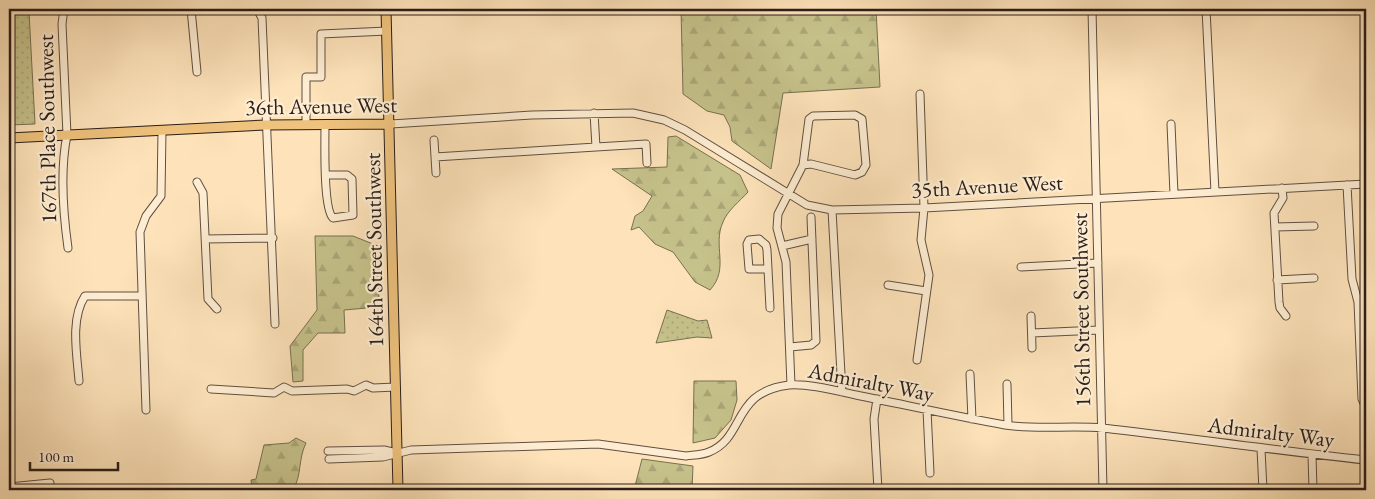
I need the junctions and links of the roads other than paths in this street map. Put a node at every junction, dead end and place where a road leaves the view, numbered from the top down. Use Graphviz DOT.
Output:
graph roads {
  1 [pos="64,9"];
  2 [pos="191,9"];
  3 [pos="257,9"];
  4 [pos="386,9"];
  5 [pos="1092,9"];
  6 [pos="1206,9"];
  7 [pos="387,31"];
  8 [pos="197,72"];
  9 [pos="920,94"];
  10 [pos="594,113"];
  11 [pos="633,113"];
  12 [pos="391,124"];
  13 [pos="1171,124"];
  14 [pos="266,125"];
  15 [pos="306,125"];
  16 [pos="325,125"];
  17 [pos="162,130"];
  18 [pos="67,135"];
  19 [pos="9,138"];
  20 [pos="434,140"];
  21 [pos="596,147"];
  22 [pos="435,157"];
  23 [pos="647,163"];
  24 [pos="803,165"];
  25 [pos="436,173"];
  26 [pos="327,175"];
  27 [pos="197,182"];
  28 [pos="1366,184"];
  29 [pos="1347,185"];
  30 [pos="1282,188"];
  31 [pos="1215,192"];
  32 [pos="790,194"];
  33 [pos="1174,194"];
  34 [pos="1096,198"];
  35 [pos="924,208"];
  36 [pos="832,210"];
  37 [pos="811,217"];
  38 [pos="1314,226"];
  39 [pos="1275,227"];
  40 [pos="273,238"];
  41 [pos="205,239"];
  42 [pos="812,239"];
  43 [pos="782,246"];
  44 [pos="68,248"];
  45 [pos="1098,263"];
  46 [pos="1021,267"];
  47 [pos="767,269"];
  48 [pos="1314,278"];
  49 [pos="1278,280"];
  50 [pos="888,285"];
  51 [pos="926,291"];
  52 [pos="141,296"];
  53 [pos="770,308"];
  54 [pos="217,309"];
  55 [pos="1031,316"];
  56 [pos="1286,316"];
  57 [pos="275,324"];
  58 [pos="1098,330"];
  59 [pos="1032,333"];
  60 [pos="790,347"];
  61 [pos="1032,348"];
  62 [pos="917,360"];
  63 [pos="970,374"];
  64 [pos="79,381"];
  65 [pos="1007,384"];
  66 [pos="791,385"];
  67 [pos="396,387"];
  68 [pos="211,389"];
  69 [pos="842,392"];
  70 [pos="877,399"];
  71 [pos="1365,407"];
  72 [pos="146,410"];
  73 [pos="926,410"];
  74 [pos="972,419"];
  75 [pos="1008,425"];
  76 [pos="1100,428"];
  77 [pos="1261,449"];
  78 [pos="397,453"];
  79 [pos="329,455"];
  80 [pos="1312,455"];
  81 [pos="1366,460"];
  82 [pos="930,473"];
  83 [pos="50,483"];
  84 [pos="9,487"];
  85 [pos="398,490"];
  86 [pos="878,490"];
  87 [pos="1103,490"];
  88 [pos="1263,490"];
  89 [pos="1314,490"];
  1 -- 18 [label="street, 167th Place Southwest"];
  2 -- 8 [label="street"];
  3 -- 14 [label="street"];
  4 -- 7 [label="main road, 164th Street Southwest"];
  5 -- 34 [label="street, 156th Street Southwest"];
  6 -- 31 [label="street"];
  7 -- 12 [label="main road, 164th Street Southwest"];
  7 -- 15 [label="street"];
  9 -- 35 [label="street"];
  10 -- 11 [label="street, 36th Avenue West"];
  10 -- 12 [label="street, 36th Avenue West"];
  10 -- 21 [label="street"];
  11 -- 32 [label="street, 35th Avenue West"];
  12 -- 16 [label="main road, 36th Avenue West"];
  12 -- 67 [label="main road, 164th Street Southwest"];
  13 -- 33 [label="street"];
  14 -- 15 [label="main road, 36th Avenue West"];
  14 -- 17 [label="main road, 36th Avenue West"];
  14 -- 40 [label="street"];
  15 -- 16 [label="main road, 36th Avenue West"];
  16 -- 26 [label="street"];
  17 -- 18 [label="main road, 36th Avenue West"];
  17 -- 52 [label="street"];
  18 -- 19 [label="main road, 36th Avenue West"];
  18 -- 44 [label="street, 167th Place Southwest"];
  20 -- 22 [label="street"];
  21 -- 22 [label="street"];
  21 -- 23 [label="street"];
  22 -- 25 [label="street"];
  24 -- 24 [label="street"];
  24 -- 32 [label="street"];
  26 -- 26 [label="street"];
  27 -- 41 [label="street"];
  28 -- 29 [label="street, 35th Avenue West"];
  29 -- 30 [label="street, 35th Avenue West"];
  29 -- 71 [label="street"];
  30 -- 31 [label="street, 35th Avenue West"];
  30 -- 39 [label="street"];
  31 -- 33 [label="street, 35th Avenue West"];
  32 -- 36 [label="street, 35th Avenue West"];
  32 -- 43 [label="street"];
  33 -- 34 [label="street, 35th Avenue West"];
  34 -- 35 [label="street, 35th Avenue West"];
  34 -- 45 [label="street, 156th Street Southwest"];
  35 -- 36 [label="street, 35th Avenue West"];
  35 -- 51 [label="street"];
  36 -- 69 [label="street"];
  37 -- 42 [label="street"];
  38 -- 39 [label="street"];
  39 -- 49 [label="street"];
  40 -- 41 [label="street"];
  40 -- 57 [label="street"];
  41 -- 54 [label="street"];
  42 -- 43 [label="street"];
  42 -- 60 [label="street"];
  43 -- 60 [label="street"];
  45 -- 46 [label="street"];
  45 -- 58 [label="street, 156th Street Southwest"];
  47 -- 47 [label="street"];
  47 -- 53 [label="street"];
  48 -- 49 [label="street"];
  49 -- 56 [label="street"];
  50 -- 51 [label="street"];
  51 -- 62 [label="street"];
  52 -- 64 [label="street"];
  52 -- 72 [label="street"];
  55 -- 59 [label="street"];
  58 -- 59 [label="street"];
  58 -- 76 [label="street, 156th Street Southwest"];
  59 -- 61 [label="street"];
  60 -- 66 [label="street"];
  63 -- 74 [label="street"];
  65 -- 75 [label="street"];
  66 -- 69 [label="street, Admiralty Way"];
  66 -- 78 [label="street, Admiralty Way"];
  67 -- 68 [label="street"];
  67 -- 78 [label="main road, 164th Street Southwest"];
  69 -- 70 [label="street, Admiralty Way"];
  70 -- 73 [label="street, Admiralty Way"];
  70 -- 86 [label="street"];
  73 -- 74 [label="street, Admiralty Way"];
  73 -- 82 [label="street"];
  74 -- 75 [label="street, Admiralty Way"];
  75 -- 76 [label="street, Admiralty Way"];
  76 -- 77 [label="street, Admiralty Way"];
  76 -- 87 [label="street, 156th Street Southwest"];
  77 -- 80 [label="street, Admiralty Way"];
  77 -- 88 [label="street"];
  78 -- 79 [label="street, Admiralty Way"];
  78 -- 85 [label="main road, 164th Street Southwest"];
  80 -- 81 [label="street, Admiralty Way"];
  80 -- 89 [label="street"];
  83 -- 84 [label="street"];
}
